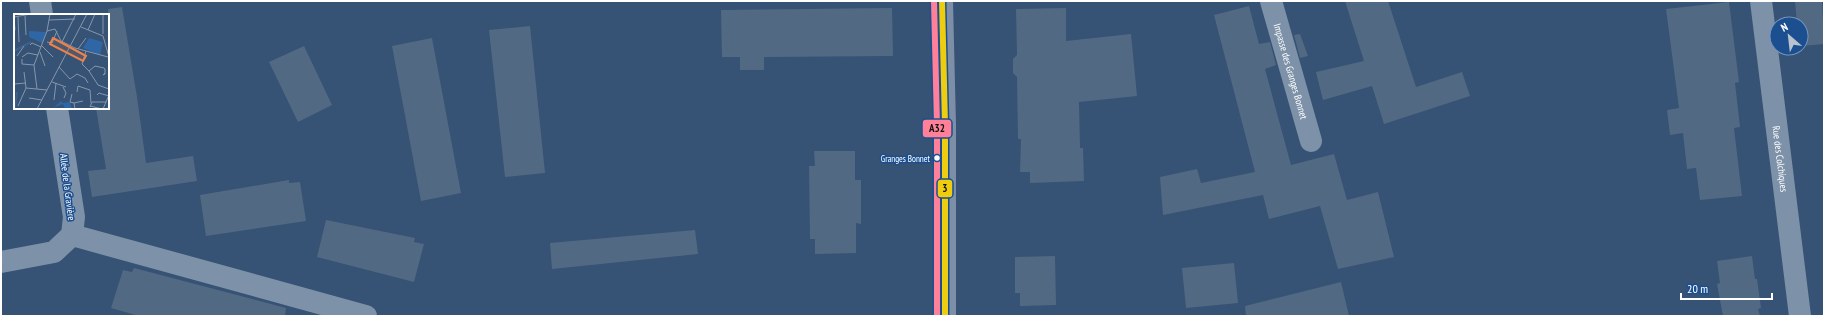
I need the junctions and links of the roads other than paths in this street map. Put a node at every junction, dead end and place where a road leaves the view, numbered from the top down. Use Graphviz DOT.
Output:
graph roads {
  1 [pos="40,1"];
  2 [pos="942,1"];
  3 [pos="1271,1"];
  4 [pos="1761,1"];
  5 [pos="42,14"];
  6 [pos="57,109"];
  7 [pos="1312,141"];
  8 [pos="72,235"];
  9 [pos="1,262"];
  10 [pos="366,316"];
  11 [pos="945,316"];
  12 [pos="1800,316"];
  1 -- 5 [label="street"];
  2 -- 11 [label="main road"];
  3 -- 7 [label="street, Impasse des Granges Bonnet"];
  4 -- 12 [label="street, Rue des Colchiques"];
  6 -- 8 [label="street, Allée de la Gravière"];
  8 -- 9 [label="street, Allée de la Gravière"];
  8 -- 10 [label="street"];
}
